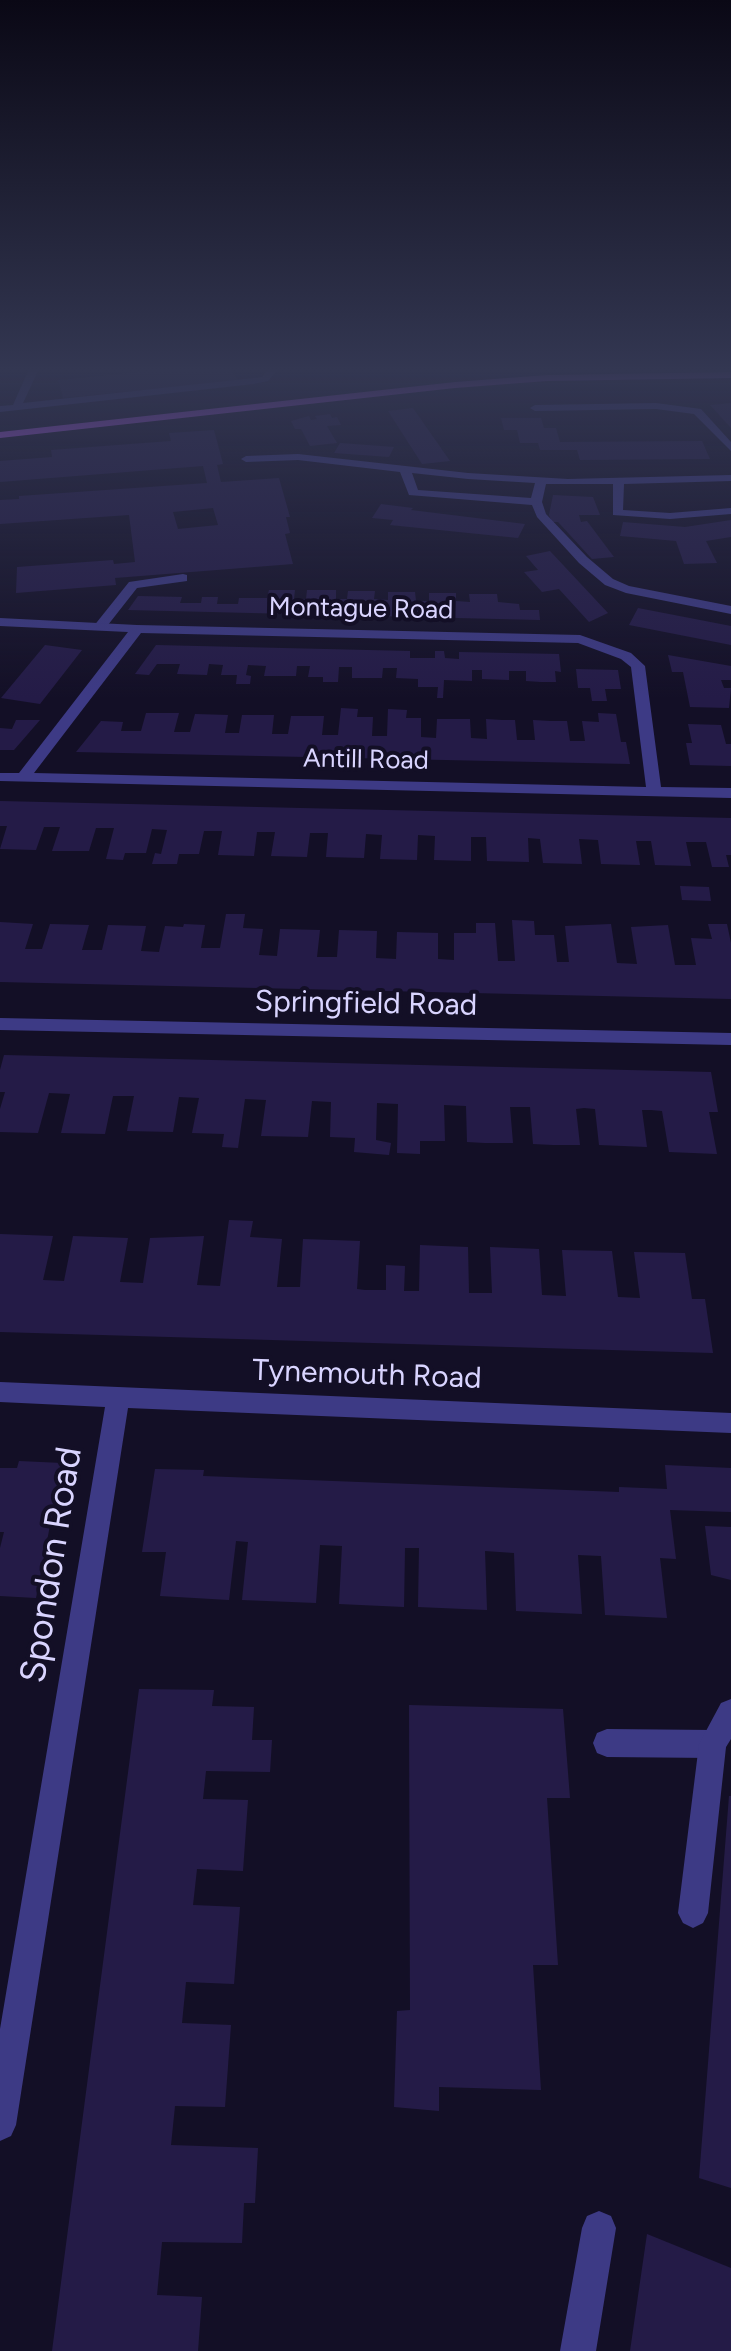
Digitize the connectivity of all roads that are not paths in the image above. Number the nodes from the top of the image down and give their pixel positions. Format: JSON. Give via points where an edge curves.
{"nodes":[{"id":1,"x":408,"y":479,"type":"edge"},
{"id":2,"x":515,"y":479,"type":"edge"},
{"id":3,"x":704,"y":479,"type":"edge"},
{"id":4,"x":541,"y":481,"type":"junction"},
{"id":5,"x":619,"y":481,"type":"junction"},
{"id":6,"x":536,"y":502,"type":"junction"},
{"id":7,"x":731,"y":511,"type":"edge"},
{"id":8,"x":183,"y":578,"type":"dead end"},
{"id":9,"x":731,"y":610,"type":"edge"},
{"id":10,"x":0,"y":622,"type":"edge"},
{"id":11,"x":99,"y":627,"type":"junction"},
{"id":12,"x":137,"y":629,"type":"junction"},
{"id":13,"x":0,"y":777,"type":"edge"},
{"id":14,"x":24,"y":777,"type":"junction"},
{"id":15,"x":654,"y":790,"type":"junction"},
{"id":16,"x":731,"y":793,"type":"edge"},
{"id":17,"x":0,"y":1024,"type":"edge"},
{"id":18,"x":731,"y":1039,"type":"edge"},
{"id":19,"x":0,"y":1392,"type":"edge"},
{"id":20,"x":118,"y":1396,"type":"junction"},
{"id":21,"x":731,"y":1423,"type":"edge"},
{"id":22,"x":731,"y":1713,"type":"edge"},
{"id":23,"x":607,"y":1743,"type":"dead end"},
{"id":24,"x":713,"y":1744,"type":"junction"},
{"id":25,"x":693,"y":1913,"type":"dead end"},
{"id":26,"x":0,"y":2125,"type":"edge"},
{"id":27,"x":599,"y":2228,"type":"dead end"},
{"id":28,"x":578,"y":2351,"type":"edge"}],
"edges":[{"from":1,"to":6,"type":"street","via":[[413,493]]},
{"from":2,"to":4,"type":"street"},
{"from":3,"to":5,"type":"street"},
{"from":4,"to":5,"type":"street"},
{"from":4,"to":6,"type":"street"},
{"from":5,"to":7,"type":"street","via":[[617,513]]},
{"from":6,"to":9,"type":"street","via":[[554,530],[609,582]]},
{"from":8,"to":11,"type":"street","via":[[133,585]]},
{"from":10,"to":11,"type":"street"},
{"from":11,"to":12,"type":"street"},
{"from":12,"to":14,"type":"street"},
{"from":12,"to":15,"type":"street","name":"Montague Road","via":[[580,639],[626,656],[638,666]]},
{"from":13,"to":14,"type":"street","name":"Antill Road"},
{"from":14,"to":15,"type":"street","name":"Antill Road"},
{"from":15,"to":16,"type":"street","name":"Antill Road"},
{"from":17,"to":18,"type":"street","name":"Springfield Road"},
{"from":19,"to":20,"type":"street","name":"Tynemouth Road"},
{"from":20,"to":21,"type":"street","name":"Tynemouth Road"},
{"from":20,"to":26,"type":"street","name":"Spondon Road"},
{"from":22,"to":24,"type":"street"},
{"from":23,"to":24,"type":"street"},
{"from":24,"to":25,"type":"street"},
{"from":27,"to":28,"type":"street"}]}
